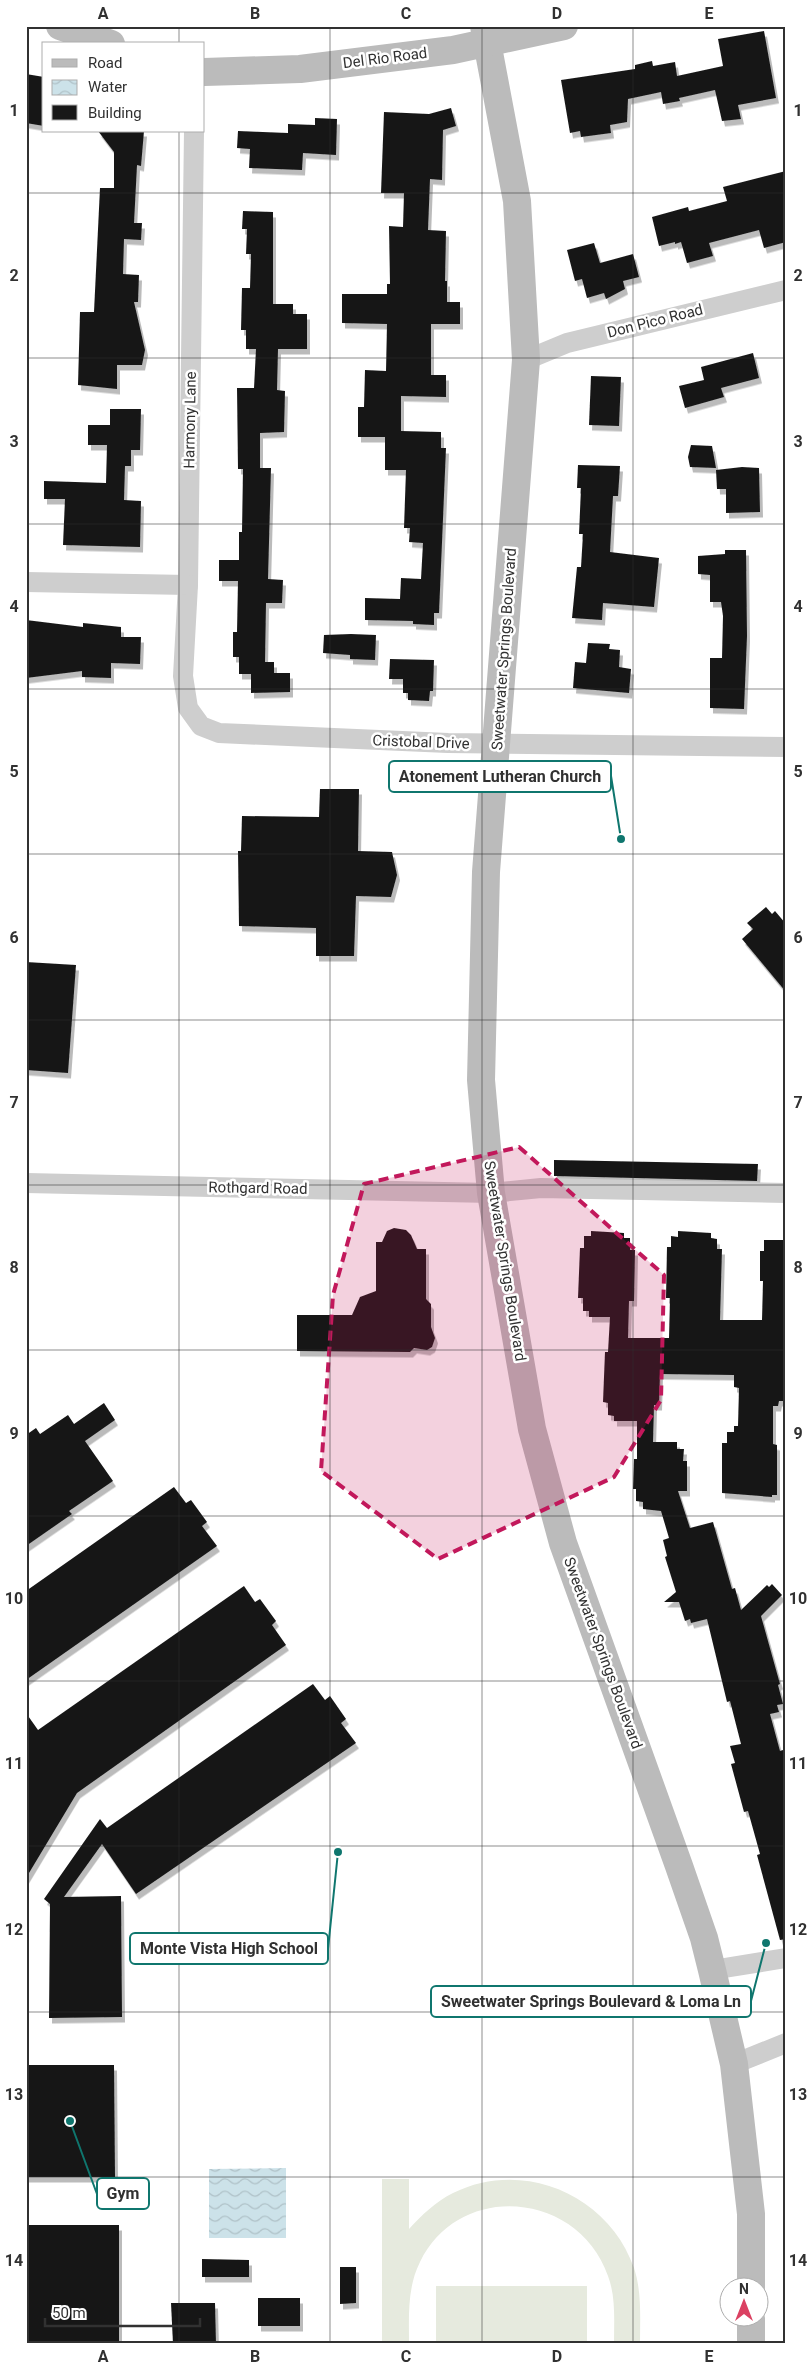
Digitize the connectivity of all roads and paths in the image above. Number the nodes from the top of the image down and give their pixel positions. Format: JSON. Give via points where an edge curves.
{"nodes":[{"id":1,"x":60,"y":26,"type":"edge"},
{"id":2,"x":564,"y":26,"type":"edge"},
{"id":3,"x":486,"y":34,"type":"edge"},
{"id":4,"x":105,"y":42,"type":"edge"},
{"id":5,"x":205,"y":72,"type":"edge"},
{"id":6,"x":194,"y":132,"type":"edge"},
{"id":7,"x":786,"y":290,"type":"edge"},
{"id":8,"x":526,"y":360,"type":"junction"},
{"id":9,"x":26,"y":582,"type":"edge"},
{"id":10,"x":188,"y":585,"type":"junction"},
{"id":11,"x":188,"y":708,"type":"joint"},
{"id":12,"x":497,"y":744,"type":"junction"},
{"id":13,"x":786,"y":747,"type":"edge"},
{"id":14,"x":26,"y":1183,"type":"edge"},
{"id":15,"x":491,"y":1193,"type":"junction"},
{"id":16,"x":786,"y":1193,"type":"edge"},
{"id":17,"x":786,"y":1958,"type":"edge"},
{"id":18,"x":712,"y":1970,"type":"junction"},
{"id":19,"x":786,"y":2043,"type":"edge"},
{"id":20,"x":734,"y":2064,"type":"junction"},
{"id":21,"x":751,"y":2278,"type":"edge"},
{"id":22,"x":751,"y":2328,"type":"edge"},
{"id":23,"x":751,"y":2344,"type":"edge"}],
"edges":[{"from":1,"to":4,"type":"main road"},
{"from":2,"to":3,"type":"main road","name":"Del Rio Road"},
{"from":3,"to":5,"type":"main road","name":"Del Rio Road","via":[[453,50],[300,69]]},
{"from":3,"to":8,"type":"main road","name":"Sweetwater Springs Boulevard","via":[[517,200]]},
{"from":6,"to":10,"type":"street","name":"Harmony Lane"},
{"from":7,"to":8,"type":"street","name":"Don Pico Road","via":[[567,343]]},
{"from":8,"to":12,"type":"main road","name":"Sweetwater Springs Boulevard"},
{"from":9,"to":10,"type":"street"},
{"from":10,"to":11,"type":"street","name":"Harmony Lane","via":[[183,676]]},
{"from":11,"to":12,"type":"street","name":"Cristobal Drive","via":[[201,726],[219,733]]},
{"from":12,"to":13,"type":"street","name":"Cristobal Drive"},
{"from":12,"to":15,"type":"main road","name":"Sweetwater Springs Boulevard","via":[[486,872],[481,1080]]},
{"from":14,"to":15,"type":"street","name":"Rothgard Road"},
{"from":15,"to":16,"type":"street","name":"Rothgard Road","via":[[541,1188]]},
{"from":15,"to":18,"type":"main road","name":"Sweetwater Springs Boulevard","via":[[532,1429],[564,1544],[704,1938]]},
{"from":17,"to":18,"type":"street"},
{"from":18,"to":20,"type":"main road","name":"Sweetwater Springs Boulevard"},
{"from":19,"to":20,"type":"street"},
{"from":20,"to":21,"type":"main road","name":"Sweetwater Springs Boulevard","via":[[751,2214]]},
{"from":22,"to":23,"type":"main road"}]}
